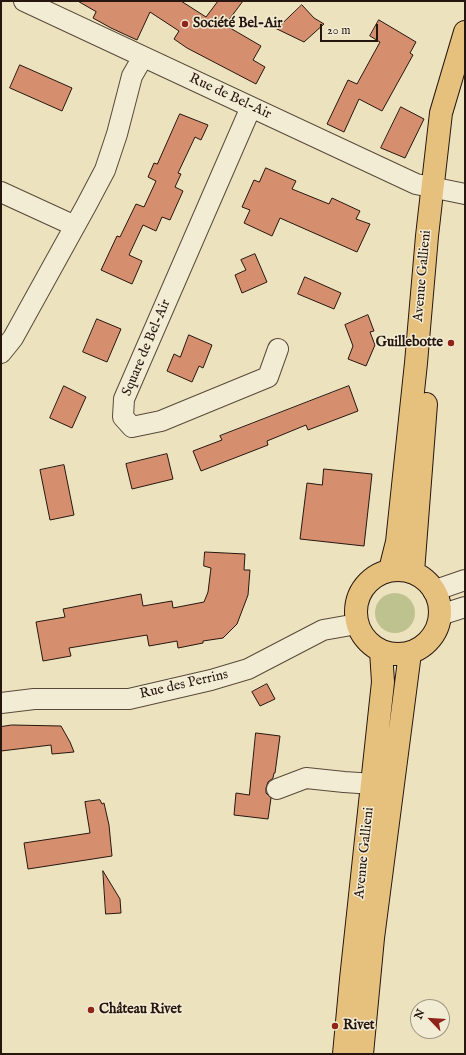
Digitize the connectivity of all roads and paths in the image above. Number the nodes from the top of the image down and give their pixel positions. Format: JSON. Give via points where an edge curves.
{"nodes":[{"id":1,"x":24,"y":1,"type":"edge"},
{"id":2,"x":465,"y":32,"type":"edge"},
{"id":3,"x":143,"y":57,"type":"junction"},
{"id":4,"x":465,"y":76,"type":"edge"},
{"id":5,"x":251,"y":107,"type":"junction"},
{"id":6,"x":438,"y":188,"type":"junction"},
{"id":7,"x":1,"y":192,"type":"edge"},
{"id":8,"x":465,"y":194,"type":"edge"},
{"id":9,"x":76,"y":226,"type":"junction"},
{"id":10,"x":278,"y":349,"type":"dead end"},
{"id":11,"x":1,"y":352,"type":"edge"},
{"id":12,"x":390,"y":570,"type":"junction"},
{"id":13,"x":413,"y":572,"type":"junction"},
{"id":14,"x":465,"y":580,"type":"edge"},
{"id":15,"x":434,"y":591,"type":"junction"},
{"id":16,"x":465,"y":607,"type":"edge"},
{"id":17,"x":440,"y":615,"type":"junction"},
{"id":18,"x":357,"y":624,"type":"junction"},
{"id":19,"x":381,"y":651,"type":"junction"},
{"id":20,"x":410,"y":653,"type":"junction"},
{"id":21,"x":1,"y":703,"type":"edge"},
{"id":22,"x":383,"y":784,"type":"junction"},
{"id":23,"x":277,"y":789,"type":"dead end"},
{"id":24,"x":344,"y":1054,"type":"edge"},
{"id":25,"x":362,"y":1054,"type":"edge"}],
"edges":[{"from":1,"to":3,"type":"street","name":"Rue de Bel-Air"},
{"from":2,"to":6,"type":"main road","name":"Avenue Gallieni","via":[[441,113]]},
{"from":3,"to":5,"type":"street","name":"Rue de Bel-Air"},
{"from":3,"to":9,"type":"street","via":[[132,76],[105,170]]},
{"from":4,"to":6,"type":"main road","name":"Avenue Gallieni"},
{"from":5,"to":6,"type":"street","name":"Rue de Bel-Air","via":[[416,184]]},
{"from":5,"to":10,"type":"street","name":"Square de Bel-Air","via":[[124,399],[123,418],[132,427],[161,421],[268,377]]},
{"from":6,"to":8,"type":"street","name":"Rue de Bel-Air"},
{"from":6,"to":12,"type":"main road","name":"Avenue Gallieni","via":[[427,236],[397,542]]},
{"from":6,"to":13,"type":"main road","name":"Avenue Gallieni"},
{"from":7,"to":9,"type":"street"},
{"from":9,"to":11,"type":"street","via":[[13,338]]},
{"from":12,"to":13,"type":"main road"},
{"from":12,"to":18,"type":"main road","via":[[376,575],[358,596],[355,610]]},
{"from":13,"to":15,"type":"main road","via":[[431,584]]},
{"from":14,"to":15,"type":"street"},
{"from":15,"to":17,"type":"main road","via":[[439,602]]},
{"from":16,"to":17,"type":"street"},
{"from":17,"to":20,"type":"main road","via":[[437,628],[430,640]]},
{"from":18,"to":19,"type":"main road","via":[[370,645]]},
{"from":18,"to":21,"type":"street","name":"Rue des Perrins","via":[[323,630],[248,669],[211,680],[128,698],[34,699]]},
{"from":19,"to":20,"type":"main road"},
{"from":19,"to":22,"type":"main road","name":"Avenue Gallieni"},
{"from":20,"to":22,"type":"main road","name":"Avenue Gallieni"},
{"from":22,"to":23,"type":"street","via":[[306,778]]},
{"from":22,"to":24,"type":"main road","name":"Avenue Gallieni","via":[[351,979]]},
{"from":22,"to":25,"type":"main road","name":"Avenue Gallieni","via":[[370,982]]}]}
